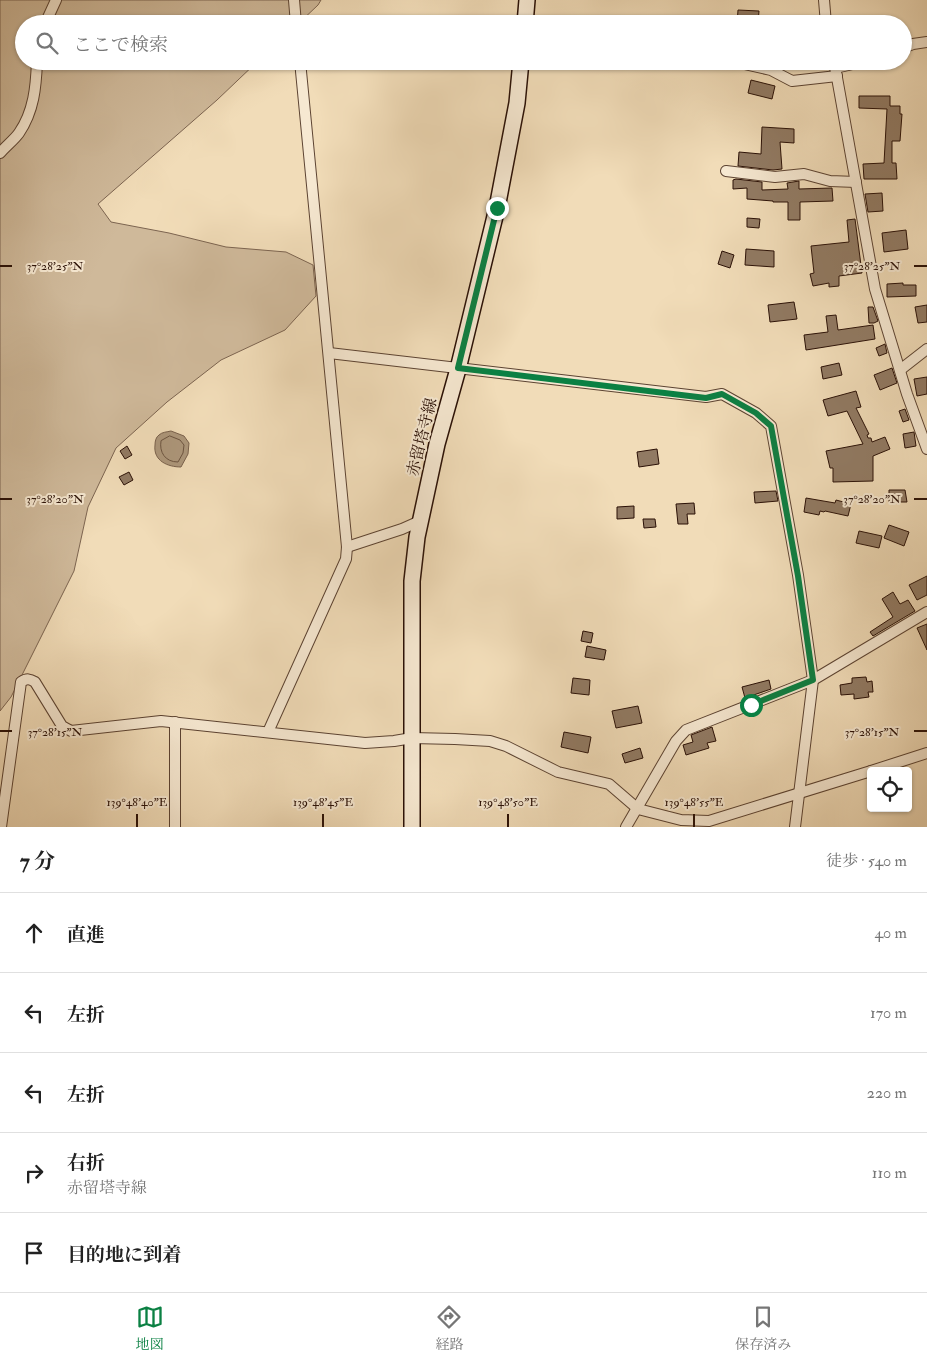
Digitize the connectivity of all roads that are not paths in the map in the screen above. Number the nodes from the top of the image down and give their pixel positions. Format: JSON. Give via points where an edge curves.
{"nodes":[{"id":1,"x":56,"y":0,"type":"edge"},
{"id":2,"x":294,"y":0,"type":"edge"},
{"id":3,"x":527,"y":0,"type":"edge"},
{"id":4,"x":824,"y":0,"type":"edge"},
{"id":5,"x":49,"y":15,"type":"edge"},
{"id":6,"x":295,"y":15,"type":"edge"},
{"id":7,"x":526,"y":15,"type":"edge"},
{"id":8,"x":825,"y":15,"type":"edge"},
{"id":9,"x":927,"y":42,"type":"edge"},
{"id":10,"x":912,"y":44,"type":"edge"},
{"id":11,"x":36,"y":70,"type":"edge"},
{"id":12,"x":301,"y":70,"type":"edge"},
{"id":13,"x":520,"y":70,"type":"edge"},
{"id":14,"x":771,"y":70,"type":"edge"},
{"id":15,"x":828,"y":70,"type":"edge"},
{"id":16,"x":835,"y":70,"type":"edge"},
{"id":17,"x":0,"y":153,"type":"edge"},
{"id":18,"x":726,"y":171,"type":"dead end"},
{"id":19,"x":856,"y":182,"type":"junction"},
{"id":20,"x":927,"y":349,"type":"edge"},
{"id":21,"x":329,"y":353,"type":"junction"},
{"id":22,"x":458,"y":368,"type":"junction"},
{"id":23,"x":900,"y":370,"type":"junction"},
{"id":24,"x":927,"y":449,"type":"edge"},
{"id":25,"x":420,"y":521,"type":"junction"},
{"id":26,"x":347,"y":546,"type":"junction"},
{"id":27,"x":927,"y":612,"type":"edge"},
{"id":28,"x":813,"y":680,"type":"junction"},
{"id":29,"x":175,"y":722,"type":"junction"},
{"id":30,"x":268,"y":732,"type":"junction"},
{"id":31,"x":412,"y":738,"type":"junction"},
{"id":32,"x":927,"y":753,"type":"edge"},
{"id":33,"x":883,"y":767,"type":"edge"},
{"id":34,"x":867,"y":772,"type":"edge"},
{"id":35,"x":800,"y":793,"type":"junction"},
{"id":36,"x":638,"y":809,"type":"junction"},
{"id":37,"x":1,"y":827,"type":"edge"},
{"id":38,"x":175,"y":827,"type":"edge"},
{"id":39,"x":412,"y":827,"type":"edge"},
{"id":40,"x":626,"y":827,"type":"edge"},
{"id":41,"x":795,"y":827,"type":"edge"}],
"edges":[{"from":1,"to":5,"type":"street"},
{"from":2,"to":6,"type":"street"},
{"from":3,"to":7,"type":"main road"},
{"from":4,"to":8,"type":"street"},
{"from":9,"to":10,"type":"street"},
{"from":11,"to":17,"type":"street","via":[[34,101],[28,116],[19,133]]},
{"from":12,"to":21,"type":"street"},
{"from":13,"to":22,"type":"main road","name":"赤留塔寺線","via":[[497,208]]},
{"from":14,"to":15,"type":"street","via":[[792,81]]},
{"from":16,"to":19,"type":"street"},
{"from":18,"to":19,"type":"street","via":[[775,177],[804,174],[830,181]]},
{"from":19,"to":23,"type":"street","via":[[875,289]]},
{"from":20,"to":23,"type":"street"},
{"from":21,"to":22,"type":"street"},
{"from":21,"to":26,"type":"street"},
{"from":22,"to":25,"type":"main road","name":"赤留塔寺線"},
{"from":22,"to":28,"type":"street","via":[[706,398],[722,394],[766,420],[771,426],[779,468]]},
{"from":23,"to":24,"type":"street"},
{"from":25,"to":26,"type":"street","via":[[402,530]]},
{"from":25,"to":31,"type":"main road","name":"赤留塔寺線","via":[[412,581]]},
{"from":26,"to":30,"type":"street","via":[[346,559]]},
{"from":27,"to":28,"type":"street"},
{"from":28,"to":35,"type":"street"},
{"from":28,"to":36,"type":"street","via":[[686,730],[676,741]]},
{"from":29,"to":30,"type":"street"},
{"from":29,"to":37,"type":"street","via":[[71,731],[62,726],[35,682],[25,679],[21,682]]},
{"from":29,"to":38,"type":"street"},
{"from":30,"to":31,"type":"street","via":[[365,743]]},
{"from":31,"to":36,"type":"street","via":[[490,741],[506,746],[558,772],[609,784]]},
{"from":31,"to":39,"type":"main road","name":"赤留塔寺線"},
{"from":32,"to":33,"type":"street"},
{"from":34,"to":35,"type":"street"},
{"from":35,"to":36,"type":"street","via":[[699,822]]},
{"from":35,"to":41,"type":"street"},
{"from":36,"to":40,"type":"street"}]}
